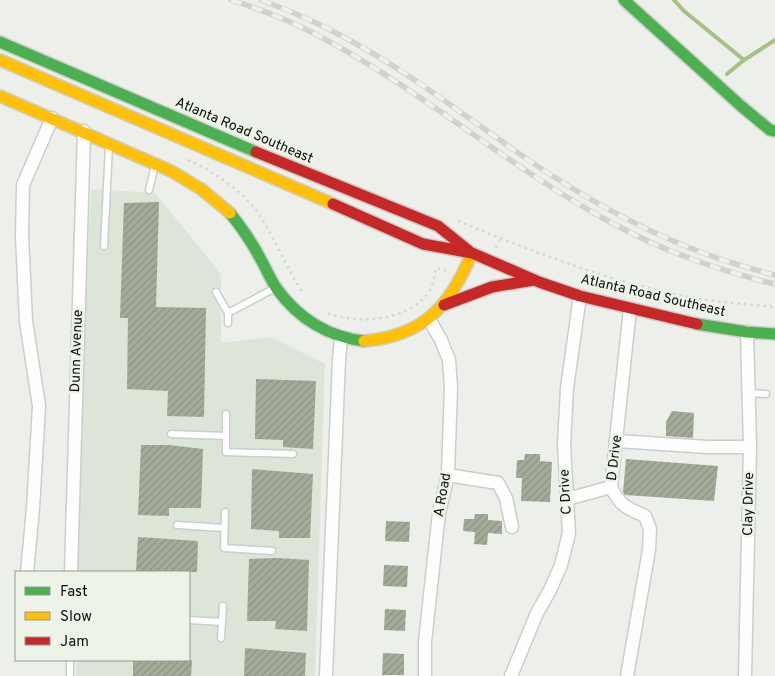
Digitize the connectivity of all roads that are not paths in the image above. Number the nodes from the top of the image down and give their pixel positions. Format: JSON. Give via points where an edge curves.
{"nodes":[{"id":1,"x":624,"y":0,"type":"edge"},
{"id":2,"x":0,"y":42,"type":"edge"},
{"id":3,"x":0,"y":60,"type":"edge"},
{"id":4,"x":0,"y":96,"type":"edge"},
{"id":5,"x":52,"y":118,"type":"junction"},
{"id":6,"x":84,"y":131,"type":"junction"},
{"id":7,"x":775,"y":131,"type":"edge"},
{"id":8,"x":109,"y":142,"type":"junction"},
{"id":9,"x":156,"y":163,"type":"junction"},
{"id":10,"x":149,"y":190,"type":"dead end"},
{"id":11,"x":104,"y":246,"type":"dead end"},
{"id":12,"x":472,"y":253,"type":"junction"},
{"id":13,"x":534,"y":280,"type":"junction"},
{"id":14,"x":276,"y":288,"type":"junction"},
{"id":15,"x":216,"y":292,"type":"dead end"},
{"id":16,"x":580,"y":296,"type":"junction"},
{"id":17,"x":444,"y":305,"type":"junction"},
{"id":18,"x":630,"y":309,"type":"junction"},
{"id":19,"x":228,"y":313,"type":"junction"},
{"id":20,"x":429,"y":318,"type":"junction"},
{"id":21,"x":228,"y":324,"type":"dead end"},
{"id":22,"x":747,"y":332,"type":"junction"},
{"id":23,"x":775,"y":334,"type":"edge"},
{"id":24,"x":341,"y":338,"type":"junction"},
{"id":25,"x":749,"y":393,"type":"junction"},
{"id":26,"x":766,"y":394,"type":"dead end"},
{"id":27,"x":226,"y":414,"type":"dead end"},
{"id":28,"x":170,"y":434,"type":"dead end"},
{"id":29,"x":226,"y":436,"type":"junction"},
{"id":30,"x":617,"y":441,"type":"junction"},
{"id":31,"x":750,"y":447,"type":"junction"},
{"id":32,"x":293,"y":454,"type":"dead end"},
{"id":33,"x":448,"y":476,"type":"junction"},
{"id":34,"x":611,"y":487,"type":"junction"},
{"id":35,"x":567,"y":499,"type":"junction"},
{"id":36,"x":225,"y":512,"type":"dead end"},
{"id":37,"x":177,"y":525,"type":"dead end"},
{"id":38,"x":512,"y":526,"type":"dead end"},
{"id":39,"x":224,"y":528,"type":"junction"},
{"id":40,"x":272,"y":551,"type":"dead end"},
{"id":41,"x":27,"y":571,"type":"edge"},
{"id":42,"x":71,"y":571,"type":"edge"},
{"id":43,"x":223,"y":606,"type":"dead end"},
{"id":44,"x":190,"y":620,"type":"edge"},
{"id":45,"x":222,"y":622,"type":"junction"},
{"id":46,"x":222,"y":638,"type":"dead end"},
{"id":47,"x":70,"y":661,"type":"edge"},
{"id":48,"x":70,"y":676,"type":"edge"},
{"id":49,"x":326,"y":676,"type":"edge"},
{"id":50,"x":425,"y":676,"type":"edge"},
{"id":51,"x":511,"y":676,"type":"edge"},
{"id":52,"x":627,"y":676,"type":"edge"},
{"id":53,"x":745,"y":676,"type":"edge"}],
"edges":[{"from":1,"to":7,"type":"main road","via":[[741,106]]},
{"from":2,"to":12,"type":"main road","name":"Atlanta Road Southeast","via":[[307,174],[438,226]]},
{"from":3,"to":12,"type":"main road","name":"Atlanta Road Southeast","via":[[422,244]]},
{"from":4,"to":5,"type":"main road"},
{"from":5,"to":6,"type":"main road"},
{"from":5,"to":41,"type":"street","via":[[23,185],[26,321],[39,406]]},
{"from":6,"to":8,"type":"main road"},
{"from":6,"to":42,"type":"street","name":"Dunn Avenue"},
{"from":8,"to":9,"type":"main road"},
{"from":8,"to":11,"type":"lane"},
{"from":9,"to":10,"type":"lane"},
{"from":9,"to":14,"type":"main road","via":[[197,186],[228,211],[252,244]]},
{"from":12,"to":13,"type":"main road","name":"Atlanta Road Southeast"},
{"from":12,"to":17,"type":"main road","via":[[460,283]]},
{"from":13,"to":16,"type":"main road","name":"Atlanta Road Southeast"},
{"from":13,"to":17,"type":"main road","via":[[492,287]]},
{"from":14,"to":19,"type":"lane"},
{"from":14,"to":24,"type":"main road","via":[[323,332]]},
{"from":15,"to":19,"type":"lane"},
{"from":16,"to":18,"type":"main road","name":"Atlanta Road Southeast"},
{"from":16,"to":35,"type":"street","name":"C Drive","via":[[567,388],[564,445]]},
{"from":17,"to":20,"type":"main road"},
{"from":18,"to":22,"type":"main road","name":"Atlanta Road Southeast"},
{"from":18,"to":30,"type":"street","name":"D Drive"},
{"from":19,"to":21,"type":"lane"},
{"from":20,"to":24,"type":"main road","via":[[412,329],[387,338],[366,341]]},
{"from":20,"to":33,"type":"street","name":"A Road","via":[[448,360],[451,387]]},
{"from":22,"to":23,"type":"main road","name":"Atlanta Road Southeast"},
{"from":22,"to":25,"type":"street","name":"Clay Drive"},
{"from":24,"to":49,"type":"street"},
{"from":25,"to":26,"type":"lane"},
{"from":25,"to":31,"type":"street","name":"Clay Drive"},
{"from":27,"to":29,"type":"lane"},
{"from":28,"to":29,"type":"lane"},
{"from":29,"to":32,"type":"lane","via":[[226,452]]},
{"from":30,"to":31,"type":"street"},
{"from":30,"to":34,"type":"street","name":"D Drive"},
{"from":31,"to":53,"type":"street","name":"Clay Drive"},
{"from":33,"to":38,"type":"street","via":[[498,483],[506,498]]},
{"from":33,"to":50,"type":"street","name":"A Road","via":[[439,513],[425,642]]},
{"from":34,"to":35,"type":"street"},
{"from":34,"to":52,"type":"street","name":"D Drive","via":[[617,500],[626,508],[645,516],[650,529]]},
{"from":35,"to":51,"type":"street","name":"C Drive","via":[[569,534],[561,564]]},
{"from":36,"to":39,"type":"lane"},
{"from":37,"to":39,"type":"lane"},
{"from":39,"to":40,"type":"lane","via":[[224,548]]},
{"from":43,"to":45,"type":"lane"},
{"from":44,"to":45,"type":"lane"},
{"from":45,"to":46,"type":"lane"},
{"from":47,"to":48,"type":"lane"}]}
